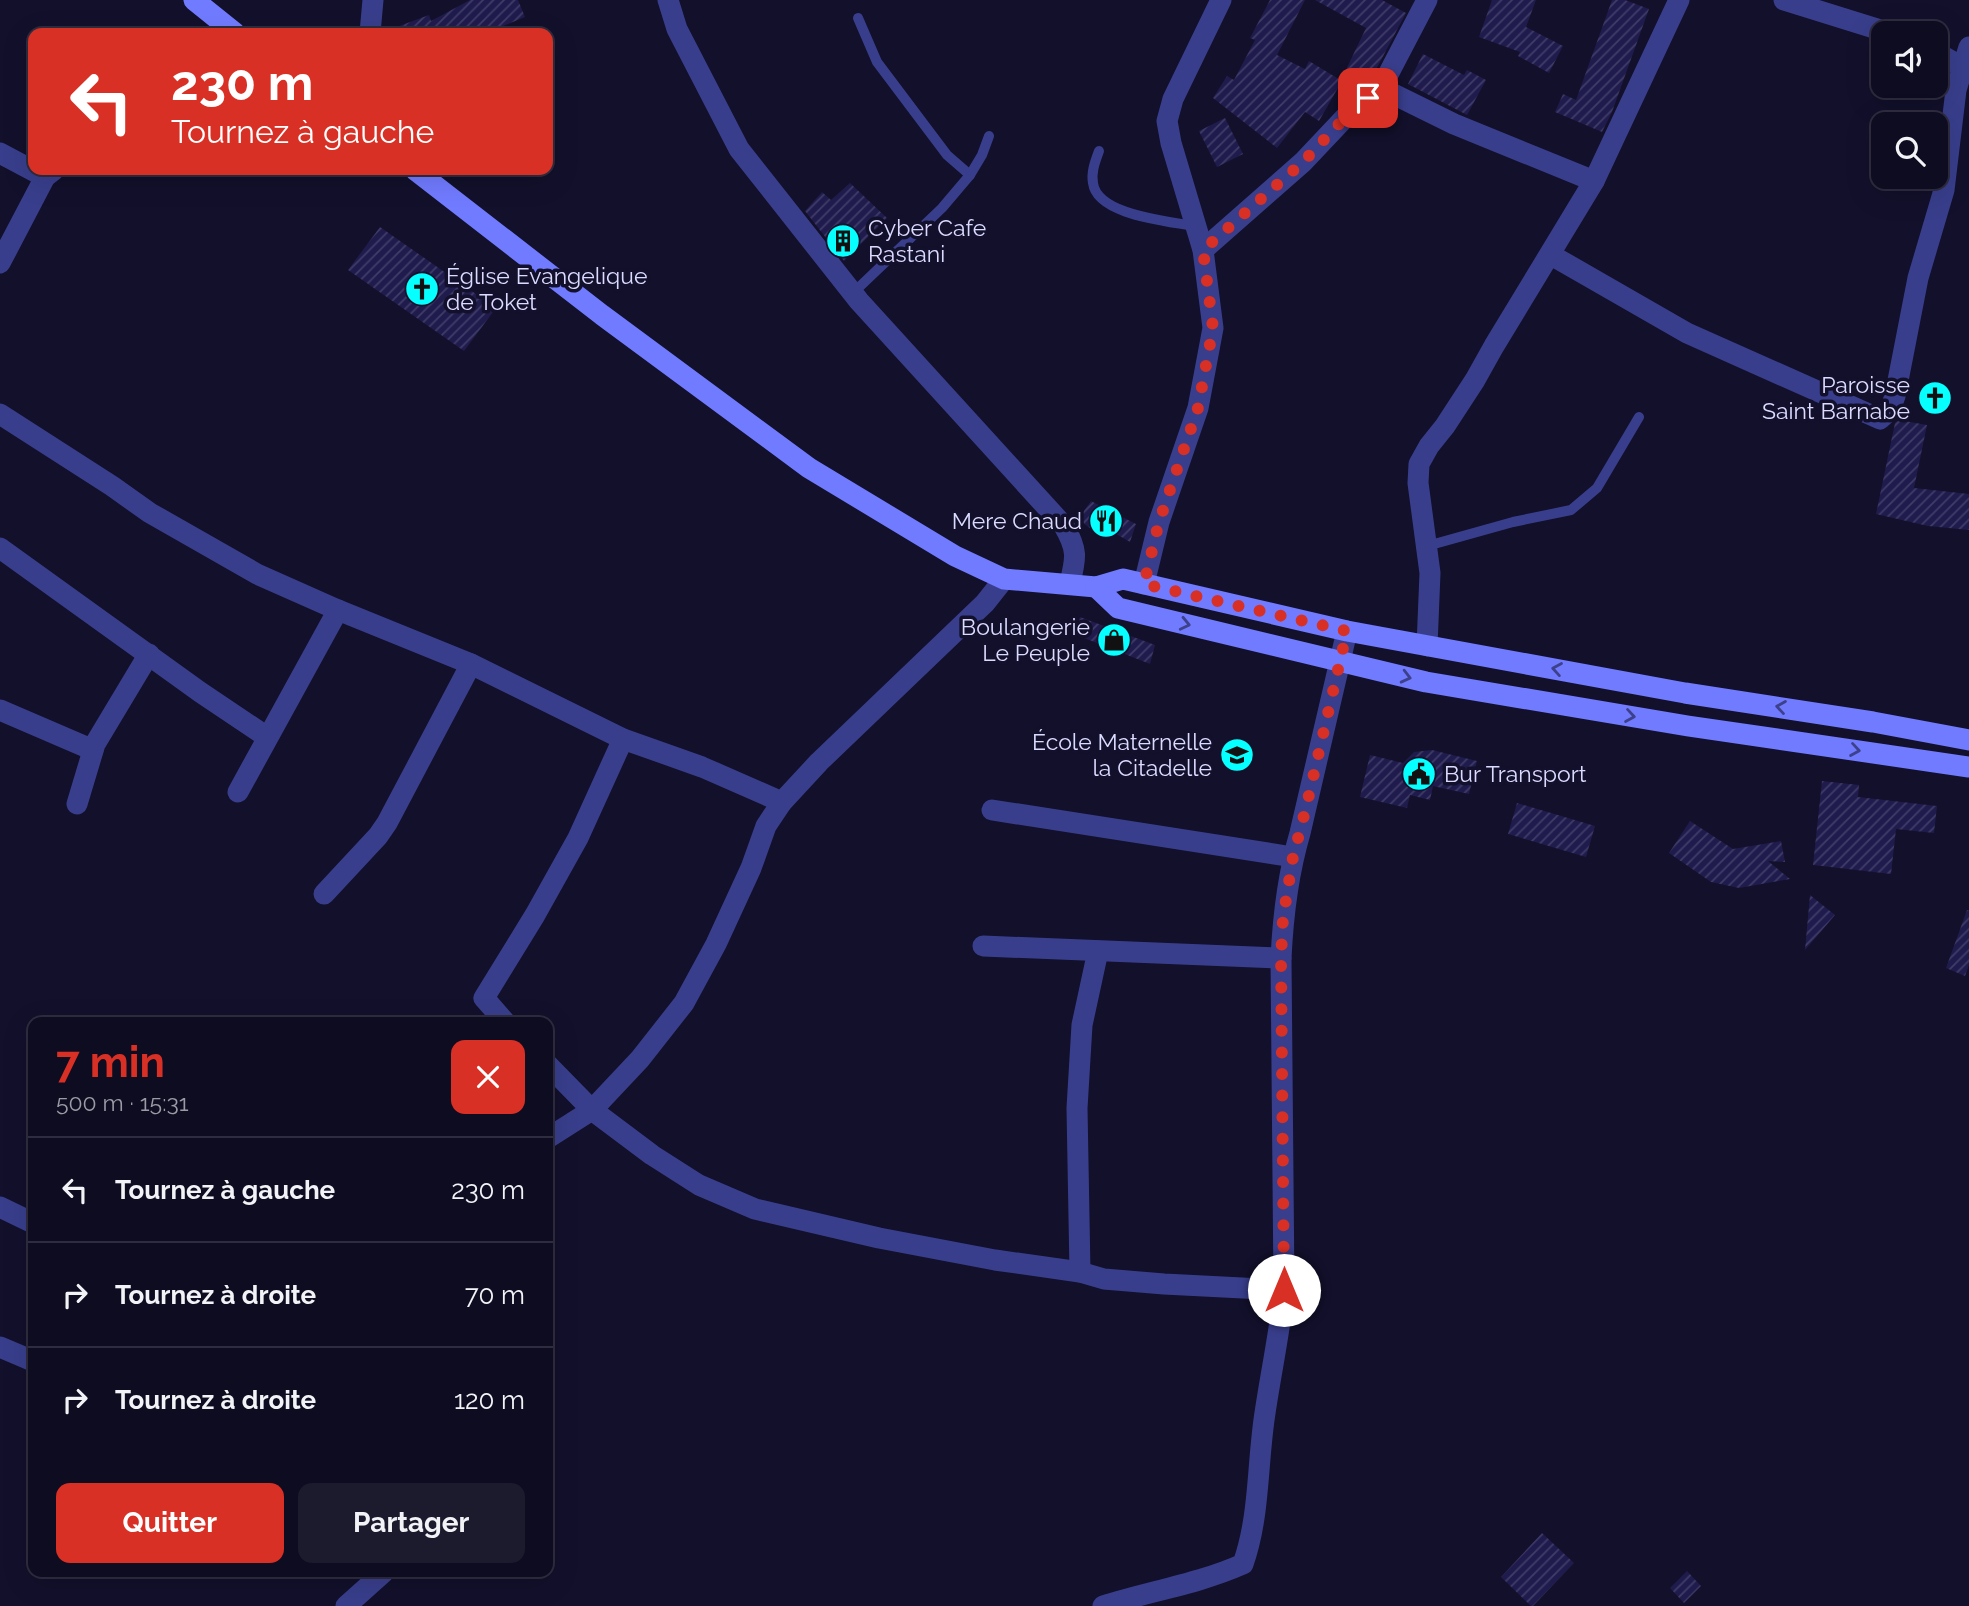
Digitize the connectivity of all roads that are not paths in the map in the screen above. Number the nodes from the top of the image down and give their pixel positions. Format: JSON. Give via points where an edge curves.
{"nodes":[{"id":1,"x":194,"y":0,"type":"edge"},
{"id":2,"x":373,"y":0,"type":"edge"},
{"id":3,"x":668,"y":0,"type":"edge"},
{"id":4,"x":1221,"y":0,"type":"edge"},
{"id":5,"x":1426,"y":0,"type":"edge"},
{"id":6,"x":1679,"y":0,"type":"edge"},
{"id":7,"x":1784,"y":0,"type":"edge"},
{"id":8,"x":858,"y":18,"type":"dead end"},
{"id":9,"x":1871,"y":27,"type":"edge"},
{"id":10,"x":226,"y":28,"type":"edge"},
{"id":11,"x":370,"y":28,"type":"edge"},
{"id":12,"x":1965,"y":57,"type":"edge"},
{"id":13,"x":1381,"y":88,"type":"junction"},
{"id":14,"x":989,"y":136,"type":"dead end"},
{"id":15,"x":1099,"y":151,"type":"dead end"},
{"id":16,"x":0,"y":153,"type":"edge"},
{"id":17,"x":28,"y":164,"type":"edge"},
{"id":18,"x":49,"y":175,"type":"edge"},
{"id":19,"x":421,"y":175,"type":"edge"},
{"id":20,"x":970,"y":175,"type":"junction"},
{"id":21,"x":1594,"y":181,"type":"junction"},
{"id":22,"x":1198,"y":227,"type":"junction"},
{"id":23,"x":1203,"y":250,"type":"junction"},
{"id":24,"x":1550,"y":254,"type":"junction"},
{"id":25,"x":0,"y":263,"type":"edge"},
{"id":26,"x":853,"y":293,"type":"junction"},
{"id":27,"x":0,"y":414,"type":"edge"},
{"id":28,"x":1639,"y":417,"type":"dead end"},
{"id":29,"x":1427,"y":546,"type":"junction"},
{"id":30,"x":0,"y":548,"type":"edge"},
{"id":31,"x":1004,"y":579,"type":"junction"},
{"id":32,"x":1070,"y":583,"type":"junction"},
{"id":33,"x":1144,"y":584,"type":"junction"},
{"id":34,"x":1096,"y":587,"type":"junction"},
{"id":35,"x":338,"y":610,"type":"junction"},
{"id":36,"x":1347,"y":631,"type":"junction"},
{"id":37,"x":1427,"y":646,"type":"junction"},
{"id":38,"x":149,"y":654,"type":"junction"},
{"id":39,"x":1341,"y":661,"type":"junction"},
{"id":40,"x":471,"y":664,"type":"junction"},
{"id":41,"x":0,"y":710,"type":"edge"},
{"id":42,"x":267,"y":737,"type":"junction"},
{"id":43,"x":623,"y":739,"type":"junction"},
{"id":44,"x":1969,"y":740,"type":"edge"},
{"id":45,"x":93,"y":750,"type":"junction"},
{"id":46,"x":1969,"y":767,"type":"edge"},
{"id":47,"x":238,"y":792,"type":"dead end"},
{"id":48,"x":782,"y":802,"type":"junction"},
{"id":49,"x":78,"y":804,"type":"dead end"},
{"id":50,"x":992,"y":810,"type":"dead end"},
{"id":51,"x":1293,"y":857,"type":"junction"},
{"id":52,"x":324,"y":894,"type":"dead end"},
{"id":53,"x":983,"y":946,"type":"dead end"},
{"id":54,"x":1098,"y":951,"type":"junction"},
{"id":55,"x":1281,"y":958,"type":"junction"},
{"id":56,"x":501,"y":1017,"type":"edge"},
{"id":57,"x":553,"y":1070,"type":"edge"},
{"id":58,"x":592,"y":1110,"type":"junction"},
{"id":59,"x":553,"y":1135,"type":"edge"},
{"id":60,"x":0,"y":1207,"type":"edge"},
{"id":61,"x":28,"y":1221,"type":"edge"},
{"id":62,"x":1080,"y":1272,"type":"junction"},
{"id":63,"x":1284,"y":1290,"type":"junction"},
{"id":64,"x":0,"y":1347,"type":"edge"},
{"id":65,"x":28,"y":1359,"type":"edge"},
{"id":66,"x":378,"y":1577,"type":"edge"},
{"id":67,"x":346,"y":1606,"type":"edge"},
{"id":68,"x":1103,"y":1606,"type":"edge"}],
"edges":[{"from":1,"to":10,"type":"street"},
{"from":2,"to":11,"type":"street"},
{"from":3,"to":26,"type":"street","via":[[677,29],[739,149]]},
{"from":4,"to":22,"type":"street","via":[[1167,121]]},
{"from":5,"to":13,"type":"street"},
{"from":6,"to":21,"type":"street"},
{"from":7,"to":9,"type":"street"},
{"from":8,"to":20,"type":"lane","via":[[877,62],[947,155]]},
{"from":12,"to":24,"type":"street","via":[[1956,90],[1944,190],[1918,278],[1895,396],[1880,419],[1687,332]]},
{"from":13,"to":21,"type":"street","via":[[1454,124]]},
{"from":13,"to":23,"type":"street"},
{"from":14,"to":20,"type":"lane"},
{"from":15,"to":22,"type":"lane","via":[[1092,170],[1093,185],[1109,205]]},
{"from":16,"to":17,"type":"street"},
{"from":18,"to":25,"type":"street"},
{"from":19,"to":31,"type":"street","via":[[809,468],[955,556]]},
{"from":20,"to":26,"type":"lane"},
{"from":21,"to":24,"type":"street"},
{"from":22,"to":23,"type":"street"},
{"from":23,"to":33,"type":"street","via":[[1213,328],[1198,408],[1159,522]]},
{"from":24,"to":29,"type":"street","via":[[1419,464]]},
{"from":26,"to":32,"type":"street","via":[[1065,526],[1076,561]]},
{"from":27,"to":35,"type":"street","via":[[150,513],[257,574]]},
{"from":28,"to":29,"type":"lane","via":[[1597,488],[1571,510]]},
{"from":29,"to":37,"type":"street"},
{"from":30,"to":38,"type":"street"},
{"from":31,"to":32,"type":"street"},
{"from":31,"to":48,"type":"street"},
{"from":32,"to":34,"type":"street"},
{"from":33,"to":34,"type":"street","via":[[1123,579]]},
{"from":33,"to":36,"type":"street"},
{"from":34,"to":39,"type":"street","one_way":true,"via":[[1118,608]]},
{"from":35,"to":40,"type":"street"},
{"from":35,"to":42,"type":"street"},
{"from":36,"to":37,"type":"street"},
{"from":36,"to":39,"type":"street"},
{"from":44,"to":37,"type":"street","one_way":true},
{"from":38,"to":42,"type":"street"},
{"from":38,"to":45,"type":"street"},
{"from":39,"to":46,"type":"street","one_way":true,"via":[[1527,700]]},
{"from":39,"to":51,"type":"street"},
{"from":40,"to":43,"type":"street"},
{"from":40,"to":52,"type":"street","via":[[387,823]]},
{"from":41,"to":45,"type":"street"},
{"from":42,"to":47,"type":"street"},
{"from":43,"to":48,"type":"street"},
{"from":43,"to":56,"type":"street","via":[[578,838],[484,998]]},
{"from":45,"to":49,"type":"street"},
{"from":48,"to":58,"type":"street","via":[[684,1003]]},
{"from":50,"to":51,"type":"street"},
{"from":51,"to":55,"type":"street"},
{"from":53,"to":54,"type":"street"},
{"from":54,"to":55,"type":"street"},
{"from":54,"to":62,"type":"street","via":[[1082,1025],[1077,1108]]},
{"from":55,"to":63,"type":"street"},
{"from":57,"to":58,"type":"street"},
{"from":58,"to":59,"type":"street"},
{"from":58,"to":62,"type":"street","via":[[699,1185],[755,1209],[879,1238]]},
{"from":60,"to":61,"type":"street"},
{"from":62,"to":63,"type":"street","via":[[1104,1279]]},
{"from":63,"to":68,"type":"street","via":[[1250,1543],[1243,1564],[1200,1581]]},
{"from":64,"to":65,"type":"street"},
{"from":66,"to":67,"type":"street"}]}
